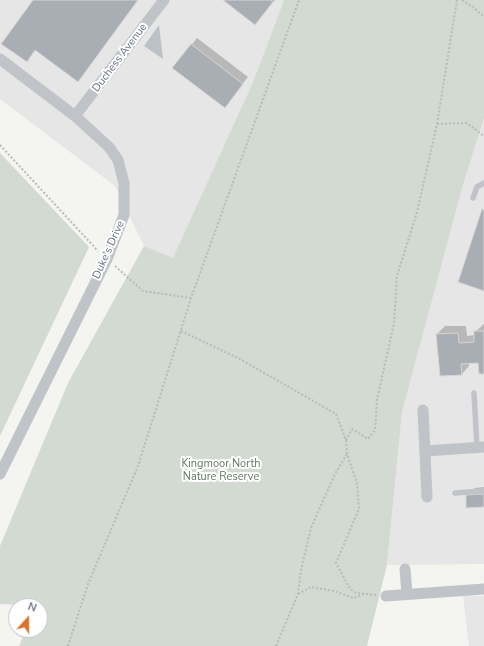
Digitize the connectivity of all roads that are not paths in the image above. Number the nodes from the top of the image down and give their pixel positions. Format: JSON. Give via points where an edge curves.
{"nodes":[{"id":1,"x":164,"y":0,"type":"edge"},
{"id":2,"x":0,"y":59,"type":"edge"},
{"id":3,"x":75,"y":116,"type":"junction"},
{"id":4,"x":484,"y":183,"type":"edge"},
{"id":5,"x":473,"y":198,"type":"dead end"},
{"id":6,"x":474,"y":393,"type":"dead end"},
{"id":7,"x":423,"y":410,"type":"dead end"},
{"id":8,"x":481,"y":447,"type":"edge"},
{"id":9,"x":425,"y":451,"type":"junction"},
{"id":10,"x":0,"y":474,"type":"edge"},
{"id":11,"x":484,"y":491,"type":"edge"},
{"id":12,"x":455,"y":493,"type":"dead end"},
{"id":13,"x":427,"y":497,"type":"dead end"},
{"id":14,"x":405,"y":569,"type":"dead end"},
{"id":15,"x":484,"y":589,"type":"edge"},
{"id":16,"x":407,"y":594,"type":"junction"},
{"id":17,"x":386,"y":596,"type":"dead end"}],
"edges":[{"from":1,"to":3,"type":"street","name":"Duchess Avenue"},
{"from":2,"to":3,"type":"street","name":"Duke's Drive"},
{"from":3,"to":10,"type":"street","name":"Duke's Drive","via":[[109,147],[118,160],[124,183],[124,215],[107,259]]},
{"from":4,"to":5,"type":"lane","via":[[477,187]]},
{"from":6,"to":8,"type":"lane"},
{"from":7,"to":9,"type":"street"},
{"from":8,"to":9,"type":"street"},
{"from":9,"to":13,"type":"street"},
{"from":11,"to":12,"type":"lane"},
{"from":14,"to":16,"type":"street"},
{"from":15,"to":16,"type":"street"},
{"from":16,"to":17,"type":"street"}]}
